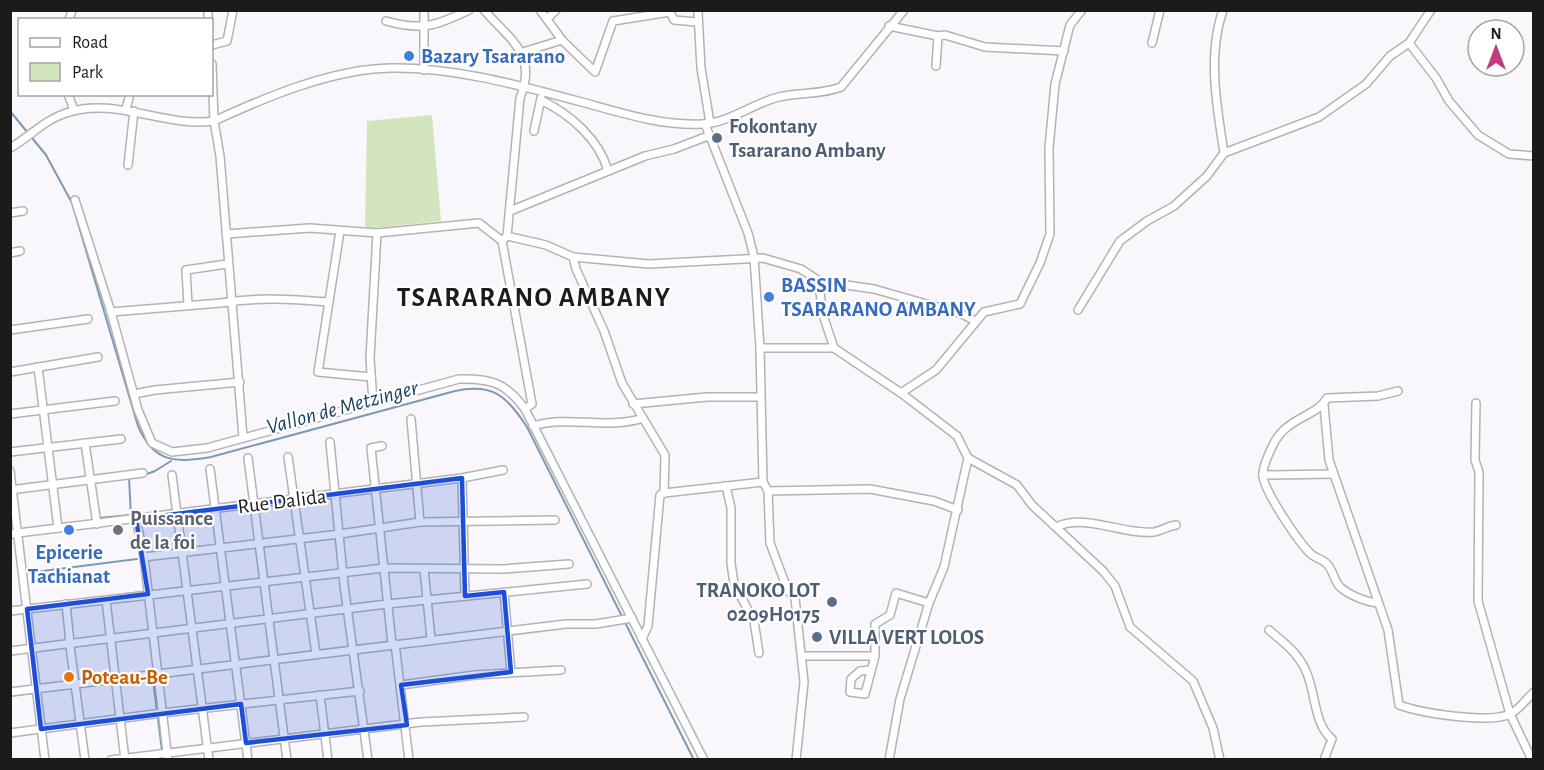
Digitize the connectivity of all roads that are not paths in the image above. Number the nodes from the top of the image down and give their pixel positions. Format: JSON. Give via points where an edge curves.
{"nodes":[{"id":1,"x":233,"y":10,"type":"edge"},
{"id":2,"x":424,"y":10,"type":"edge"},
{"id":3,"x":469,"y":10,"type":"edge"},
{"id":4,"x":484,"y":10,"type":"edge"},
{"id":5,"x":540,"y":10,"type":"edge"},
{"id":6,"x":556,"y":10,"type":"edge"},
{"id":7,"x":904,"y":10,"type":"edge"},
{"id":8,"x":1082,"y":10,"type":"edge"},
{"id":9,"x":1160,"y":10,"type":"edge"},
{"id":10,"x":1223,"y":10,"type":"edge"},
{"id":11,"x":1431,"y":10,"type":"edge"},
{"id":12,"x":669,"y":11,"type":"edge"},
{"id":13,"x":698,"y":13,"type":"dead end"},
{"id":14,"x":547,"y":19,"type":"junction"},
{"id":15,"x":386,"y":21,"type":"dead end"},
{"id":16,"x":697,"y":22,"type":"junction"},
{"id":17,"x":889,"y":26,"type":"junction"},
{"id":18,"x":425,"y":28,"type":"junction"},
{"id":19,"x":938,"y":36,"type":"junction"},
{"id":20,"x":562,"y":40,"type":"junction"},
{"id":21,"x":1152,"y":44,"type":"dead end"},
{"id":22,"x":1409,"y":44,"type":"junction"},
{"id":23,"x":213,"y":45,"type":"edge"},
{"id":24,"x":1064,"y":51,"type":"junction"},
{"id":25,"x":523,"y":52,"type":"junction"},
{"id":26,"x":936,"y":66,"type":"dead end"},
{"id":27,"x":424,"y":70,"type":"junction"},
{"id":28,"x":524,"y":88,"type":"junction"},
{"id":29,"x":213,"y":92,"type":"edge"},
{"id":30,"x":69,"y":96,"type":"edge"},
{"id":31,"x":129,"y":96,"type":"edge"},
{"id":32,"x":542,"y":96,"type":"junction"},
{"id":33,"x":126,"y":109,"type":"junction"},
{"id":34,"x":74,"y":110,"type":"junction"},
{"id":35,"x":134,"y":111,"type":"junction"},
{"id":36,"x":214,"y":121,"type":"junction"},
{"id":37,"x":707,"y":124,"type":"junction"},
{"id":38,"x":534,"y":131,"type":"dead end"},
{"id":39,"x":708,"y":136,"type":"junction"},
{"id":40,"x":14,"y":146,"type":"edge"},
{"id":41,"x":1224,"y":153,"type":"junction"},
{"id":42,"x":1533,"y":156,"type":"edge"},
{"id":43,"x":128,"y":165,"type":"dead end"},
{"id":44,"x":608,"y":171,"type":"junction"},
{"id":45,"x":75,"y":200,"type":"dead end"},
{"id":46,"x":23,"y":211,"type":"dead end"},
{"id":47,"x":510,"y":211,"type":"junction"},
{"id":48,"x":10,"y":213,"type":"edge"},
{"id":49,"x":340,"y":231,"type":"junction"},
{"id":50,"x":377,"y":233,"type":"junction"},
{"id":51,"x":226,"y":234,"type":"junction"},
{"id":52,"x":505,"y":238,"type":"junction"},
{"id":53,"x":20,"y":251,"type":"dead end"},
{"id":54,"x":10,"y":253,"type":"edge"},
{"id":55,"x":573,"y":256,"type":"junction"},
{"id":56,"x":754,"y":257,"type":"junction"},
{"id":57,"x":227,"y":264,"type":"junction"},
{"id":58,"x":819,"y":281,"type":"junction"},
{"id":59,"x":230,"y":301,"type":"junction"},
{"id":60,"x":328,"y":302,"type":"junction"},
{"id":61,"x":188,"y":305,"type":"junction"},
{"id":62,"x":1078,"y":310,"type":"dead end"},
{"id":63,"x":111,"y":312,"type":"junction"},
{"id":64,"x":88,"y":319,"type":"dead end"},
{"id":65,"x":975,"y":321,"type":"junction"},
{"id":66,"x":10,"y":330,"type":"edge"},
{"id":67,"x":760,"y":348,"type":"junction"},
{"id":68,"x":834,"y":348,"type":"junction"},
{"id":69,"x":98,"y":357,"type":"dead end"},
{"id":70,"x":38,"y":367,"type":"junction"},
{"id":71,"x":10,"y":372,"type":"edge"},
{"id":72,"x":371,"y":377,"type":"junction"},
{"id":73,"x":240,"y":382,"type":"junction"},
{"id":74,"x":1398,"y":391,"type":"dead end"},
{"id":75,"x":901,"y":393,"type":"junction"},
{"id":76,"x":134,"y":394,"type":"junction"},
{"id":77,"x":759,"y":397,"type":"junction"},
{"id":78,"x":115,"y":401,"type":"dead end"},
{"id":79,"x":373,"y":402,"type":"junction"},
{"id":80,"x":1476,"y":403,"type":"dead end"},
{"id":81,"x":633,"y":404,"type":"junction"},
{"id":82,"x":1324,"y":405,"type":"junction"},
{"id":83,"x":525,"y":409,"type":"junction"},
{"id":84,"x":44,"y":410,"type":"junction"},
{"id":85,"x":10,"y":414,"type":"edge"},
{"id":86,"x":643,"y":418,"type":"junction"},
{"id":87,"x":411,"y":419,"type":"dead end"},
{"id":88,"x":533,"y":426,"type":"junction"},
{"id":89,"x":243,"y":436,"type":"junction"},
{"id":90,"x":121,"y":439,"type":"dead end"},
{"id":91,"x":330,"y":442,"type":"dead end"},
{"id":92,"x":85,"y":443,"type":"junction"},
{"id":93,"x":382,"y":447,"type":"dead end"},
{"id":94,"x":48,"y":448,"type":"junction"},
{"id":95,"x":10,"y":452,"type":"edge"},
{"id":96,"x":288,"y":457,"type":"dead end"},
{"id":97,"x":248,"y":458,"type":"dead end"},
{"id":98,"x":968,"y":458,"type":"junction"},
{"id":99,"x":210,"y":469,"type":"dead end"},
{"id":100,"x":503,"y":470,"type":"dead end"},
{"id":101,"x":10,"y":471,"type":"edge"},
{"id":102,"x":143,"y":473,"type":"dead end"},
{"id":103,"x":1334,"y":474,"type":"junction"},
{"id":104,"x":172,"y":475,"type":"dead end"},
{"id":105,"x":1263,"y":475,"type":"junction"},
{"id":106,"x":462,"y":478,"type":"junction"},
{"id":107,"x":91,"y":480,"type":"junction"},
{"id":108,"x":763,"y":482,"type":"junction"},
{"id":109,"x":52,"y":484,"type":"junction"},
{"id":110,"x":416,"y":484,"type":"junction"},
{"id":111,"x":726,"y":486,"type":"junction"},
{"id":112,"x":375,"y":489,"type":"junction"},
{"id":113,"x":12,"y":490,"type":"edge"},
{"id":114,"x":768,"y":491,"type":"junction"},
{"id":115,"x":664,"y":493,"type":"junction"},
{"id":116,"x":335,"y":494,"type":"junction"},
{"id":117,"x":294,"y":499,"type":"junction"},
{"id":118,"x":254,"y":504,"type":"junction"},
{"id":119,"x":215,"y":509,"type":"junction"},
{"id":120,"x":958,"y":510,"type":"junction"},
{"id":121,"x":178,"y":514,"type":"junction"},
{"id":122,"x":136,"y":519,"type":"junction"},
{"id":123,"x":464,"y":520,"type":"junction"},
{"id":124,"x":555,"y":520,"type":"dead end"},
{"id":125,"x":420,"y":522,"type":"junction"},
{"id":126,"x":97,"y":524,"type":"junction"},
{"id":127,"x":1176,"y":525,"type":"dead end"},
{"id":128,"x":381,"y":527,"type":"junction"},
{"id":129,"x":1056,"y":527,"type":"junction"},
{"id":130,"x":58,"y":528,"type":"junction"},
{"id":131,"x":14,"y":534,"type":"edge"},
{"id":132,"x":340,"y":534,"type":"junction"},
{"id":133,"x":300,"y":538,"type":"junction"},
{"id":134,"x":258,"y":543,"type":"junction"},
{"id":135,"x":220,"y":548,"type":"junction"},
{"id":136,"x":181,"y":553,"type":"junction"},
{"id":137,"x":144,"y":557,"type":"junction"},
{"id":138,"x":569,"y":564,"type":"dead end"},
{"id":139,"x":384,"y":568,"type":"junction"},
{"id":140,"x":424,"y":568,"type":"junction"},
{"id":141,"x":466,"y":569,"type":"junction"},
{"id":142,"x":343,"y":572,"type":"junction"},
{"id":143,"x":305,"y":577,"type":"junction"},
{"id":144,"x":264,"y":582,"type":"junction"},
{"id":145,"x":587,"y":584,"type":"dead end"},
{"id":146,"x":225,"y":585,"type":"junction"},
{"id":147,"x":187,"y":590,"type":"junction"},
{"id":148,"x":504,"y":592,"type":"junction"},
{"id":149,"x":148,"y":594,"type":"junction"},
{"id":150,"x":465,"y":596,"type":"junction"},
{"id":151,"x":106,"y":600,"type":"junction"},
{"id":152,"x":427,"y":602,"type":"junction"},
{"id":153,"x":928,"y":603,"type":"junction"},
{"id":154,"x":1378,"y":603,"type":"junction"},
{"id":155,"x":66,"y":604,"type":"junction"},
{"id":156,"x":387,"y":604,"type":"junction"},
{"id":157,"x":27,"y":609,"type":"junction"},
{"id":158,"x":348,"y":610,"type":"junction"},
{"id":159,"x":10,"y":611,"type":"edge"},
{"id":160,"x":310,"y":615,"type":"junction"},
{"id":161,"x":632,"y":618,"type":"junction"},
{"id":162,"x":269,"y":620,"type":"junction"},
{"id":163,"x":230,"y":624,"type":"junction"},
{"id":164,"x":191,"y":629,"type":"junction"},
{"id":165,"x":507,"y":630,"type":"junction"},
{"id":166,"x":1269,"y":630,"type":"dead end"},
{"id":167,"x":153,"y":633,"type":"junction"},
{"id":168,"x":110,"y":638,"type":"junction"},
{"id":169,"x":431,"y":639,"type":"junction"},
{"id":170,"x":642,"y":639,"type":"junction"},
{"id":171,"x":70,"y":644,"type":"junction"},
{"id":172,"x":394,"y":644,"type":"junction"},
{"id":173,"x":32,"y":649,"type":"junction"},
{"id":174,"x":354,"y":650,"type":"junction"},
{"id":175,"x":10,"y":651,"type":"edge"},
{"id":176,"x":759,"y":653,"type":"dead end"},
{"id":177,"x":316,"y":654,"type":"junction"},
{"id":178,"x":803,"y":656,"type":"junction"},
{"id":179,"x":875,"y":656,"type":"junction"},
{"id":180,"x":274,"y":659,"type":"junction"},
{"id":181,"x":236,"y":663,"type":"junction"},
{"id":182,"x":195,"y":668,"type":"junction"},
{"id":183,"x":561,"y":670,"type":"dead end"},
{"id":184,"x":871,"y":670,"type":"dead end"},
{"id":185,"x":511,"y":672,"type":"junction"},
{"id":186,"x":157,"y":673,"type":"junction"},
{"id":187,"x":115,"y":678,"type":"junction"},
{"id":188,"x":75,"y":683,"type":"junction"},
{"id":189,"x":401,"y":685,"type":"junction"},
{"id":190,"x":37,"y":688,"type":"junction"},
{"id":191,"x":360,"y":691,"type":"junction"},
{"id":192,"x":10,"y":692,"type":"edge"},
{"id":193,"x":1533,"y":692,"type":"edge"},
{"id":194,"x":320,"y":695,"type":"junction"},
{"id":195,"x":279,"y":700,"type":"junction"},
{"id":196,"x":241,"y":704,"type":"junction"},
{"id":197,"x":201,"y":709,"type":"junction"},
{"id":198,"x":162,"y":712,"type":"junction"},
{"id":199,"x":1510,"y":714,"type":"junction"},
{"id":200,"x":524,"y":717,"type":"dead end"},
{"id":201,"x":121,"y":718,"type":"junction"},
{"id":202,"x":80,"y":724,"type":"junction"},
{"id":203,"x":407,"y":725,"type":"junction"},
{"id":204,"x":41,"y":729,"type":"junction"},
{"id":205,"x":364,"y":730,"type":"junction"},
{"id":206,"x":10,"y":733,"type":"edge"},
{"id":207,"x":325,"y":735,"type":"junction"},
{"id":208,"x":285,"y":739,"type":"junction"},
{"id":209,"x":246,"y":743,"type":"junction"},
{"id":210,"x":207,"y":748,"type":"junction"},
{"id":211,"x":167,"y":756,"type":"edge"},
{"id":212,"x":45,"y":759,"type":"edge"},
{"id":213,"x":85,"y":759,"type":"edge"},
{"id":214,"x":111,"y":759,"type":"edge"},
{"id":215,"x":125,"y":759,"type":"edge"},
{"id":216,"x":209,"y":759,"type":"edge"},
{"id":217,"x":248,"y":759,"type":"edge"},
{"id":218,"x":287,"y":759,"type":"edge"},
{"id":219,"x":328,"y":759,"type":"edge"},
{"id":220,"x":368,"y":759,"type":"edge"},
{"id":221,"x":409,"y":759,"type":"edge"},
{"id":222,"x":704,"y":759,"type":"edge"},
{"id":223,"x":796,"y":759,"type":"edge"},
{"id":224,"x":889,"y":759,"type":"edge"},
{"id":225,"x":1220,"y":759,"type":"edge"},
{"id":226,"x":1324,"y":759,"type":"edge"},
{"id":227,"x":1532,"y":759,"type":"edge"}],
"edges":[{"from":1,"to":23,"type":"street","via":[[227,41]]},
{"from":2,"to":18,"type":"street"},
{"from":3,"to":18,"type":"street"},
{"from":4,"to":25,"type":"street"},
{"from":5,"to":14,"type":"street"},
{"from":6,"to":14,"type":"street"},
{"from":7,"to":17,"type":"street"},
{"from":8,"to":24,"type":"street","via":[[1071,25]]},
{"from":9,"to":21,"type":"street"},
{"from":10,"to":41,"type":"street","via":[[1217,35],[1215,91]]},
{"from":11,"to":22,"type":"street"},
{"from":12,"to":16,"type":"street","via":[[677,21]]},
{"from":12,"to":20,"type":"street","via":[[613,21],[595,72]]},
{"from":13,"to":16,"type":"street"},
{"from":14,"to":20,"type":"street"},
{"from":15,"to":18,"type":"street"},
{"from":16,"to":37,"type":"street"},
{"from":17,"to":19,"type":"street"},
{"from":17,"to":37,"type":"street","via":[[841,87],[826,93],[771,99]]},
{"from":18,"to":27,"type":"street"},
{"from":19,"to":24,"type":"street","via":[[985,47]]},
{"from":19,"to":26,"type":"street"},
{"from":20,"to":25,"type":"street"},
{"from":22,"to":41,"type":"street","via":[[1390,56],[1366,84],[1319,117]]},
{"from":22,"to":42,"type":"street","via":[[1478,135],[1509,154]]},
{"from":24,"to":65,"type":"street","via":[[1050,123],[1050,234],[1020,304],[984,312]]},
{"from":25,"to":28,"type":"street"},
{"from":27,"to":28,"type":"street"},
{"from":27,"to":36,"type":"street","via":[[374,69],[299,86]]},
{"from":28,"to":32,"type":"street"},
{"from":28,"to":47,"type":"street"},
{"from":29,"to":36,"type":"street"},
{"from":30,"to":34,"type":"street"},
{"from":31,"to":33,"type":"street"},
{"from":32,"to":37,"type":"street","via":[[649,120]]},
{"from":32,"to":38,"type":"street"},
{"from":32,"to":44,"type":"street","via":[[599,146]]},
{"from":33,"to":34,"type":"street"},
{"from":33,"to":35,"type":"street"},
{"from":34,"to":40,"type":"street","via":[[52,119]]},
{"from":35,"to":36,"type":"street","via":[[190,123]]},
{"from":35,"to":43,"type":"street"},
{"from":36,"to":51,"type":"street"},
{"from":37,"to":39,"type":"street"},
{"from":39,"to":44,"type":"street"},
{"from":39,"to":56,"type":"street","via":[[732,189]]},
{"from":41,"to":62,"type":"street","via":[[1207,176],[1174,206],[1120,241]]},
{"from":44,"to":47,"type":"street"},
{"from":45,"to":63,"type":"street"},
{"from":46,"to":48,"type":"street"},
{"from":47,"to":52,"type":"street"},
{"from":49,"to":50,"type":"street"},
{"from":49,"to":51,"type":"street","via":[[310,228]]},
{"from":49,"to":60,"type":"street"},
{"from":50,"to":52,"type":"street","via":[[478,223]]},
{"from":50,"to":72,"type":"street"},
{"from":51,"to":57,"type":"street"},
{"from":52,"to":55,"type":"street","via":[[546,245]]},
{"from":52,"to":83,"type":"street","via":[[532,404]]},
{"from":53,"to":54,"type":"street"},
{"from":55,"to":56,"type":"street","via":[[649,264]]},
{"from":55,"to":81,"type":"street"},
{"from":56,"to":58,"type":"street","via":[[801,269]]},
{"from":56,"to":67,"type":"street"},
{"from":57,"to":59,"type":"street"},
{"from":57,"to":61,"type":"street","via":[[186,270]]},
{"from":58,"to":65,"type":"street","via":[[874,289]]},
{"from":58,"to":68,"type":"street","via":[[822,312]]},
{"from":59,"to":60,"type":"street","via":[[270,297]]},
{"from":59,"to":61,"type":"street"},
{"from":59,"to":73,"type":"street"},
{"from":60,"to":72,"type":"street","via":[[318,372]]},
{"from":61,"to":63,"type":"street"},
{"from":63,"to":76,"type":"street"},
{"from":64,"to":66,"type":"street"},
{"from":65,"to":75,"type":"street","via":[[936,370]]},
{"from":67,"to":68,"type":"street"},
{"from":67,"to":77,"type":"street"},
{"from":68,"to":75,"type":"street"},
{"from":69,"to":70,"type":"street"},
{"from":70,"to":71,"type":"street"},
{"from":70,"to":84,"type":"street"},
{"from":72,"to":79,"type":"street"},
{"from":73,"to":76,"type":"street"},
{"from":73,"to":89,"type":"street"},
{"from":74,"to":82,"type":"street","via":[[1328,398]]},
{"from":75,"to":98,"type":"street","via":[[957,436]]},
{"from":76,"to":89,"type":"street","via":[[152,443],[172,453],[207,448]]},
{"from":77,"to":81,"type":"street"},
{"from":77,"to":108,"type":"street"},
{"from":78,"to":84,"type":"street"},
{"from":79,"to":83,"type":"street","via":[[426,386],[476,378],[508,388]]},
{"from":79,"to":89,"type":"street"},
{"from":80,"to":199,"type":"street","via":[[1478,601]]},
{"from":81,"to":86,"type":"street"},
{"from":82,"to":103,"type":"street"},
{"from":82,"to":105,"type":"street","via":[[1284,430],[1273,444]]},
{"from":83,"to":88,"type":"street"},
{"from":84,"to":85,"type":"street"},
{"from":84,"to":94,"type":"street"},
{"from":86,"to":88,"type":"street"},
{"from":86,"to":115,"type":"street","via":[[665,455]]},
{"from":87,"to":110,"type":"street"},
{"from":88,"to":161,"type":"street"},
{"from":90,"to":92,"type":"street"},
{"from":91,"to":116,"type":"street"},
{"from":92,"to":94,"type":"street"},
{"from":92,"to":107,"type":"street"},
{"from":93,"to":112,"type":"street","via":[[371,448]]},
{"from":94,"to":95,"type":"street"},
{"from":94,"to":109,"type":"street"},
{"from":96,"to":117,"type":"street"},
{"from":97,"to":118,"type":"street"},
{"from":98,"to":120,"type":"street"},
{"from":98,"to":129,"type":"street","via":[[1017,485]]},
{"from":99,"to":119,"type":"street"},
{"from":100,"to":106,"type":"street","name":"Rue Dalida"},
{"from":101,"to":113,"type":"street"},
{"from":102,"to":107,"type":"street"},
{"from":103,"to":105,"type":"street"},
{"from":103,"to":154,"type":"street"},
{"from":104,"to":121,"type":"street"},
{"from":105,"to":154,"type":"street","via":[[1268,490],[1311,555],[1326,563],[1340,587]]},
{"from":106,"to":110,"type":"street","name":"Rue Dalida"},
{"from":106,"to":123,"type":"street"},
{"from":107,"to":109,"type":"street"},
{"from":107,"to":126,"type":"street"},
{"from":108,"to":111,"type":"street"},
{"from":108,"to":114,"type":"street"},
{"from":109,"to":113,"type":"street"},
{"from":109,"to":130,"type":"street"},
{"from":110,"to":112,"type":"street","name":"Rue Dalida"},
{"from":110,"to":125,"type":"street"},
{"from":111,"to":115,"type":"street"},
{"from":111,"to":176,"type":"street","via":[[731,508],[734,584],[754,621]]},
{"from":112,"to":116,"type":"street","name":"Rue Dalida"},
{"from":112,"to":128,"type":"street"},
{"from":113,"to":131,"type":"street"},
{"from":114,"to":120,"type":"street","via":[[870,489],[934,501]]},
{"from":114,"to":178,"type":"street","via":[[770,543],[789,595],[795,598]]},
{"from":115,"to":170,"type":"street","via":[[660,495],[648,626]]},
{"from":116,"to":117,"type":"street","name":"Rue Dalida"},
{"from":116,"to":132,"type":"street"},
{"from":117,"to":118,"type":"street","name":"Rue Dalida"},
{"from":117,"to":133,"type":"street"},
{"from":118,"to":119,"type":"street","name":"Rue Dalida"},
{"from":118,"to":134,"type":"street"},
{"from":119,"to":121,"type":"street","name":"Rue Dalida"},
{"from":119,"to":135,"type":"street"},
{"from":120,"to":153,"type":"street","via":[[944,567]]},
{"from":121,"to":122,"type":"street","name":"Rue Dalida"},
{"from":121,"to":136,"type":"street"},
{"from":122,"to":126,"type":"street","name":"Rue Dalida"},
{"from":122,"to":137,"type":"street"},
{"from":123,"to":124,"type":"street"},
{"from":123,"to":125,"type":"street"},
{"from":123,"to":141,"type":"street"},
{"from":125,"to":128,"type":"street"},
{"from":126,"to":130,"type":"street","name":"Rue Dalida"},
{"from":127,"to":129,"type":"street","via":[[1155,532],[1081,522]]},
{"from":128,"to":132,"type":"street"},
{"from":128,"to":139,"type":"street"},
{"from":129,"to":225,"type":"street","via":[[1104,571],[1130,627],[1193,681],[1213,728]]},
{"from":130,"to":131,"type":"street","name":"Rue Dalida"},
{"from":131,"to":157,"type":"street"},
{"from":132,"to":133,"type":"street"},
{"from":132,"to":142,"type":"street"},
{"from":133,"to":134,"type":"street"},
{"from":133,"to":143,"type":"street"},
{"from":134,"to":135,"type":"street"},
{"from":134,"to":144,"type":"street"},
{"from":135,"to":136,"type":"street"},
{"from":135,"to":146,"type":"street"},
{"from":136,"to":137,"type":"street"},
{"from":136,"to":147,"type":"street"},
{"from":137,"to":149,"type":"street"},
{"from":138,"to":141,"type":"street"},
{"from":139,"to":140,"type":"street"},
{"from":139,"to":142,"type":"street"},
{"from":139,"to":156,"type":"street"},
{"from":140,"to":141,"type":"street"},
{"from":140,"to":152,"type":"street"},
{"from":141,"to":150,"type":"street"},
{"from":142,"to":143,"type":"street"},
{"from":142,"to":158,"type":"street"},
{"from":143,"to":144,"type":"street"},
{"from":143,"to":160,"type":"street"},
{"from":144,"to":146,"type":"street"},
{"from":144,"to":162,"type":"street"},
{"from":145,"to":148,"type":"street"},
{"from":146,"to":147,"type":"street"},
{"from":146,"to":163,"type":"street"},
{"from":147,"to":149,"type":"street"},
{"from":147,"to":164,"type":"street"},
{"from":148,"to":150,"type":"street"},
{"from":148,"to":165,"type":"street"},
{"from":149,"to":151,"type":"street"},
{"from":149,"to":167,"type":"street"},
{"from":150,"to":152,"type":"street"},
{"from":151,"to":155,"type":"street"},
{"from":151,"to":168,"type":"street"},
{"from":152,"to":156,"type":"street"},
{"from":152,"to":169,"type":"street"},
{"from":153,"to":179,"type":"street","via":[[896,593],[890,615],[875,624]]},
{"from":153,"to":224,"type":"street","via":[[900,699]]},
{"from":154,"to":199,"type":"street","via":[[1388,630],[1399,705],[1497,718]]},
{"from":155,"to":157,"type":"street"},
{"from":155,"to":171,"type":"street"},
{"from":156,"to":158,"type":"street"},
{"from":156,"to":172,"type":"street"},
{"from":157,"to":159,"type":"street"},
{"from":157,"to":173,"type":"street"},
{"from":158,"to":160,"type":"street"},
{"from":158,"to":174,"type":"street"},
{"from":160,"to":162,"type":"street"},
{"from":160,"to":177,"type":"street"},
{"from":161,"to":165,"type":"street"},
{"from":161,"to":170,"type":"street"},
{"from":162,"to":163,"type":"street"},
{"from":162,"to":180,"type":"street"},
{"from":163,"to":164,"type":"street"},
{"from":163,"to":181,"type":"street"},
{"from":164,"to":167,"type":"street"},
{"from":164,"to":182,"type":"street"},
{"from":165,"to":169,"type":"street"},
{"from":165,"to":185,"type":"street"},
{"from":166,"to":226,"type":"street","via":[[1296,653],[1305,668],[1323,732],[1332,740]]},
{"from":167,"to":168,"type":"street"},
{"from":167,"to":186,"type":"street"},
{"from":168,"to":171,"type":"street"},
{"from":168,"to":187,"type":"street"},
{"from":169,"to":172,"type":"street"},
{"from":170,"to":222,"type":"street"},
{"from":171,"to":173,"type":"street"},
{"from":171,"to":188,"type":"street"},
{"from":172,"to":174,"type":"street"},
{"from":172,"to":189,"type":"street"},
{"from":173,"to":175,"type":"street"},
{"from":173,"to":190,"type":"street"},
{"from":174,"to":177,"type":"street"},
{"from":174,"to":191,"type":"street"},
{"from":177,"to":180,"type":"street"},
{"from":178,"to":179,"type":"street"},
{"from":178,"to":223,"type":"street"},
{"from":179,"to":184,"type":"street"},
{"from":180,"to":181,"type":"street"},
{"from":180,"to":195,"type":"street"},
{"from":181,"to":182,"type":"street"},
{"from":181,"to":196,"type":"street"},
{"from":182,"to":186,"type":"street"},
{"from":182,"to":197,"type":"street"},
{"from":183,"to":185,"type":"street"},
{"from":185,"to":189,"type":"street"},
{"from":186,"to":187,"type":"street"},
{"from":186,"to":198,"type":"street"},
{"from":187,"to":188,"type":"street"},
{"from":187,"to":201,"type":"street"},
{"from":188,"to":190,"type":"street"},
{"from":188,"to":202,"type":"street"},
{"from":189,"to":203,"type":"street"},
{"from":190,"to":192,"type":"street"},
{"from":190,"to":204,"type":"street"},
{"from":191,"to":194,"type":"street"},
{"from":191,"to":205,"type":"street"},
{"from":193,"to":199,"type":"street"},
{"from":194,"to":195,"type":"street"},
{"from":194,"to":207,"type":"street"},
{"from":195,"to":196,"type":"street"},
{"from":195,"to":208,"type":"street"},
{"from":196,"to":197,"type":"street"},
{"from":196,"to":209,"type":"street"},
{"from":197,"to":198,"type":"street"},
{"from":197,"to":210,"type":"street"},
{"from":198,"to":201,"type":"street"},
{"from":198,"to":211,"type":"street"},
{"from":199,"to":227,"type":"street"},
{"from":200,"to":203,"type":"street"},
{"from":201,"to":202,"type":"street"},
{"from":201,"to":215,"type":"street"},
{"from":202,"to":204,"type":"street"},
{"from":202,"to":213,"type":"street"},
{"from":203,"to":205,"type":"street"},
{"from":203,"to":221,"type":"street"},
{"from":204,"to":206,"type":"street"},
{"from":204,"to":212,"type":"street"},
{"from":205,"to":207,"type":"street"},
{"from":205,"to":220,"type":"street"},
{"from":207,"to":208,"type":"street"},
{"from":207,"to":219,"type":"street"},
{"from":208,"to":209,"type":"street"},
{"from":208,"to":218,"type":"street"},
{"from":209,"to":210,"type":"street"},
{"from":209,"to":217,"type":"street"},
{"from":210,"to":211,"type":"street"},
{"from":210,"to":216,"type":"street"},
{"from":211,"to":215,"type":"street"},
{"from":214,"to":215,"type":"street"}]}
